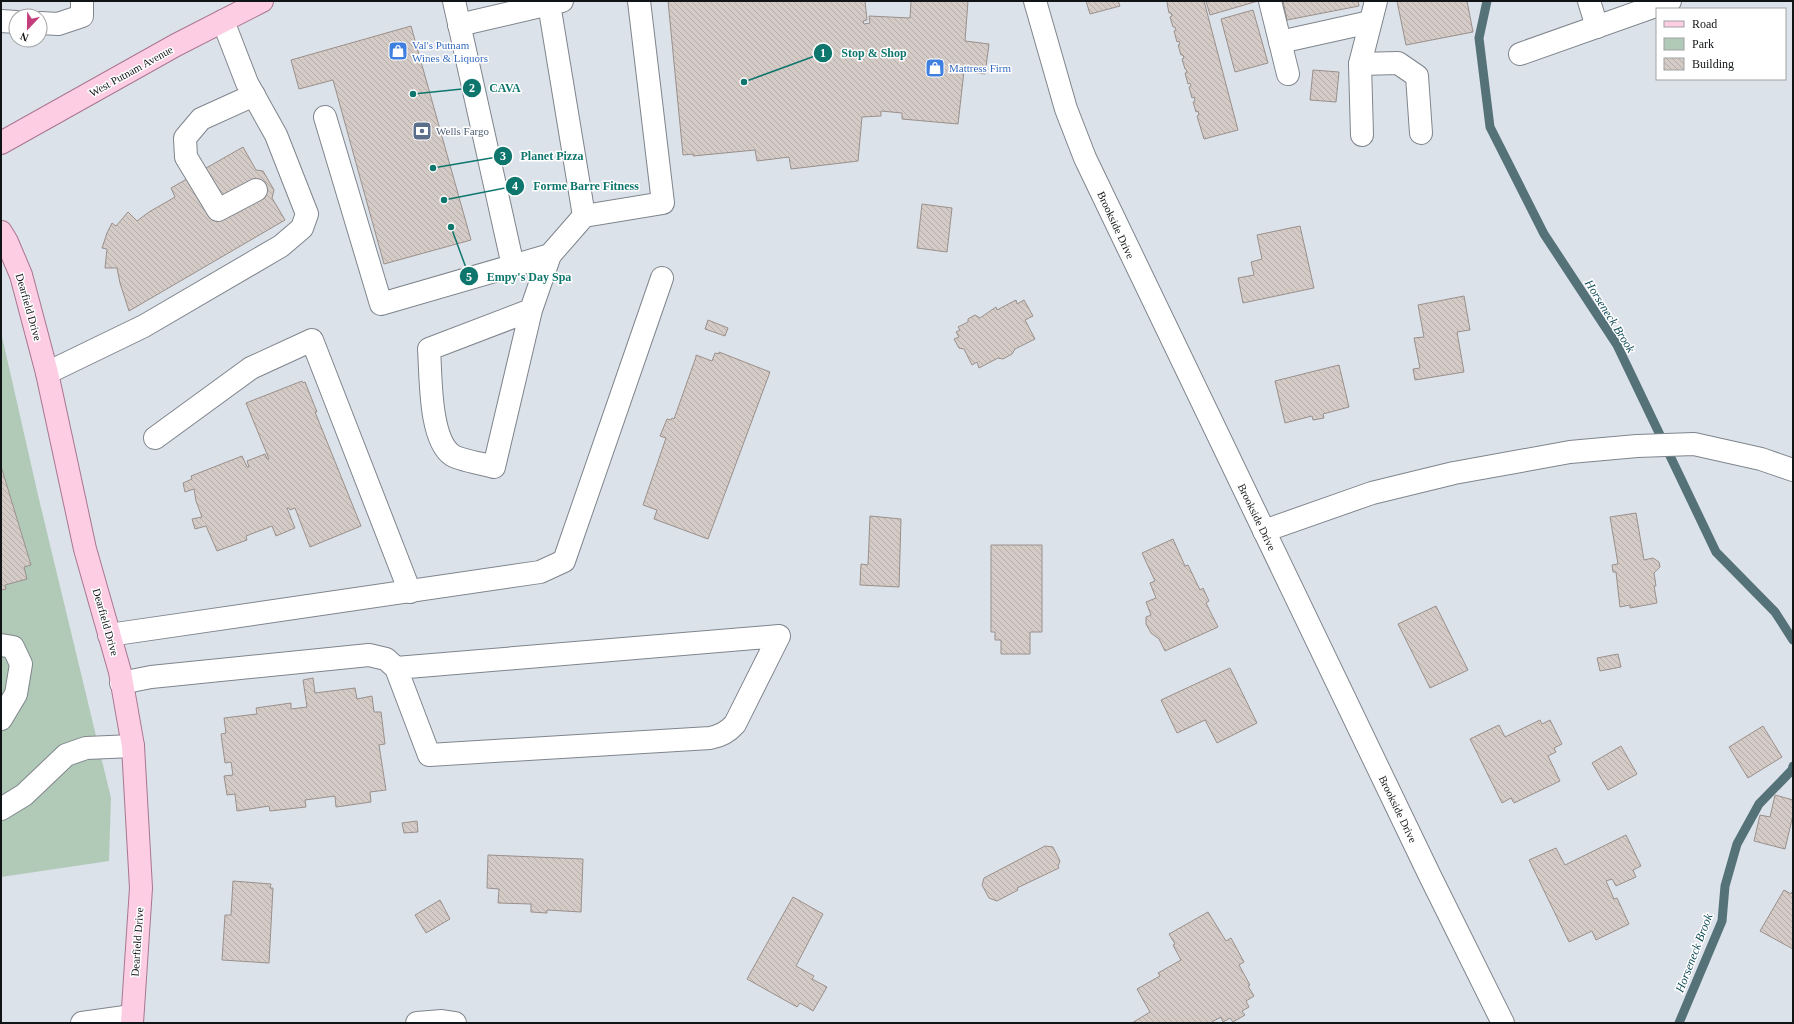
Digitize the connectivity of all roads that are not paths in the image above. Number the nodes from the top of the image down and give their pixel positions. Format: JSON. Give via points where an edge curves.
{"nodes":[{"id":1,"x":82,"y":1,"type":"edge"},
{"id":2,"x":262,"y":1,"type":"edge"},
{"id":3,"x":454,"y":1,"type":"edge"},
{"id":4,"x":639,"y":1,"type":"edge"},
{"id":5,"x":1035,"y":1,"type":"edge"},
{"id":6,"x":1270,"y":1,"type":"edge"},
{"id":7,"x":1376,"y":1,"type":"edge"},
{"id":8,"x":1589,"y":1,"type":"edge"},
{"id":9,"x":1670,"y":1,"type":"edge"},
{"id":10,"x":556,"y":3,"type":"edge"},
{"id":11,"x":223,"y":20,"type":"junction"},
{"id":12,"x":1370,"y":22,"type":"junction"},
{"id":13,"x":48,"y":23,"type":"edge"},
{"id":14,"x":459,"y":24,"type":"junction"},
{"id":15,"x":1597,"y":27,"type":"junction"},
{"id":16,"x":1280,"y":42,"type":"junction"},
{"id":17,"x":1520,"y":54,"type":"dead end"},
{"id":18,"x":1360,"y":64,"type":"junction"},
{"id":19,"x":1288,"y":74,"type":"dead end"},
{"id":20,"x":254,"y":95,"type":"junction"},
{"id":21,"x":325,"y":116,"type":"dead end"},
{"id":22,"x":1420,"y":133,"type":"dead end"},
{"id":23,"x":1362,"y":135,"type":"dead end"},
{"id":24,"x":1,"y":143,"type":"edge"},
{"id":25,"x":256,"y":190,"type":"dead end"},
{"id":26,"x":584,"y":216,"type":"junction"},
{"id":27,"x":1,"y":232,"type":"edge"},
{"id":28,"x":550,"y":255,"type":"junction"},
{"id":29,"x":513,"y":266,"type":"junction"},
{"id":30,"x":662,"y":278,"type":"dead end"},
{"id":31,"x":530,"y":310,"type":"junction"},
{"id":32,"x":47,"y":373,"type":"junction"},
{"id":33,"x":155,"y":438,"type":"dead end"},
{"id":34,"x":1793,"y":470,"type":"edge"},
{"id":35,"x":1264,"y":531,"type":"junction"},
{"id":36,"x":410,"y":592,"type":"junction"},
{"id":37,"x":109,"y":635,"type":"junction"},
{"id":38,"x":1,"y":645,"type":"edge"},
{"id":39,"x":396,"y":668,"type":"junction"},
{"id":40,"x":121,"y":683,"type":"junction"},
{"id":41,"x":1,"y":719,"type":"edge"},
{"id":42,"x":133,"y":746,"type":"junction"},
{"id":43,"x":1,"y":809,"type":"edge"},
{"id":44,"x":132,"y":1019,"type":"edge"},
{"id":45,"x":82,"y":1023,"type":"edge"},
{"id":46,"x":417,"y":1023,"type":"edge"},
{"id":47,"x":455,"y":1023,"type":"edge"},
{"id":48,"x":1503,"y":1023,"type":"edge"}],
"edges":[{"from":1,"to":13,"type":"street","via":[[82,16],[58,24]]},
{"from":2,"to":11,"type":"main road","name":"West Putnam Avenue"},
{"from":3,"to":14,"type":"street"},
{"from":4,"to":26,"type":"street","via":[[663,204]]},
{"from":5,"to":35,"type":"street","name":"Brookside Drive","via":[[1066,110],[1085,158]]},
{"from":6,"to":16,"type":"street"},
{"from":7,"to":12,"type":"street"},
{"from":8,"to":15,"type":"street"},
{"from":9,"to":15,"type":"street"},
{"from":10,"to":14,"type":"street"},
{"from":10,"to":26,"type":"street"},
{"from":11,"to":20,"type":"street"},
{"from":11,"to":24,"type":"main road","name":"West Putnam Avenue"},
{"from":12,"to":16,"type":"street"},
{"from":12,"to":18,"type":"street"},
{"from":14,"to":29,"type":"street"},
{"from":15,"to":17,"type":"street"},
{"from":16,"to":19,"type":"street"},
{"from":18,"to":22,"type":"street","via":[[1398,63],[1417,76]]},
{"from":18,"to":23,"type":"street"},
{"from":20,"to":25,"type":"street","via":[[201,119],[185,138],[186,157],[218,210]]},
{"from":20,"to":32,"type":"street","via":[[276,135],[307,214],[302,228],[280,246],[144,326]]},
{"from":21,"to":29,"type":"street","via":[[381,304]]},
{"from":26,"to":28,"type":"street"},
{"from":27,"to":32,"type":"main road","name":"Dearfield Drive","via":[[8,242],[21,275]]},
{"from":28,"to":29,"type":"street"},
{"from":28,"to":31,"type":"street"},
{"from":30,"to":36,"type":"street","via":[[564,561],[540,572]]},
{"from":31,"to":31,"type":"street","via":[[429,349],[435,424],[442,443],[452,455],[494,467]]},
{"from":32,"to":37,"type":"main road","name":"Dearfield Drive","via":[[85,549]]},
{"from":33,"to":36,"type":"street","via":[[251,368],[312,340]]},
{"from":34,"to":35,"type":"street","via":[[1761,459],[1694,444],[1570,452],[1454,473],[1372,493]]},
{"from":35,"to":48,"type":"street","name":"Brookside Drive"},
{"from":36,"to":37,"type":"street"},
{"from":37,"to":40,"type":"main road","name":"Dearfield Drive"},
{"from":38,"to":41,"type":"street","via":[[13,647],[21,664],[16,694]]},
{"from":39,"to":39,"type":"street","via":[[429,755],[710,738],[719,737],[735,724],[779,636]]},
{"from":39,"to":40,"type":"street","via":[[386,659],[369,655],[151,677]]},
{"from":40,"to":42,"type":"main road","name":"Dearfield Drive"},
{"from":42,"to":43,"type":"street","via":[[86,748],[66,756],[24,795]]},
{"from":42,"to":44,"type":"main road","name":"Dearfield Drive","via":[[141,888]]},
{"from":44,"to":45,"type":"street"},
{"from":46,"to":47,"type":"street"}]}
